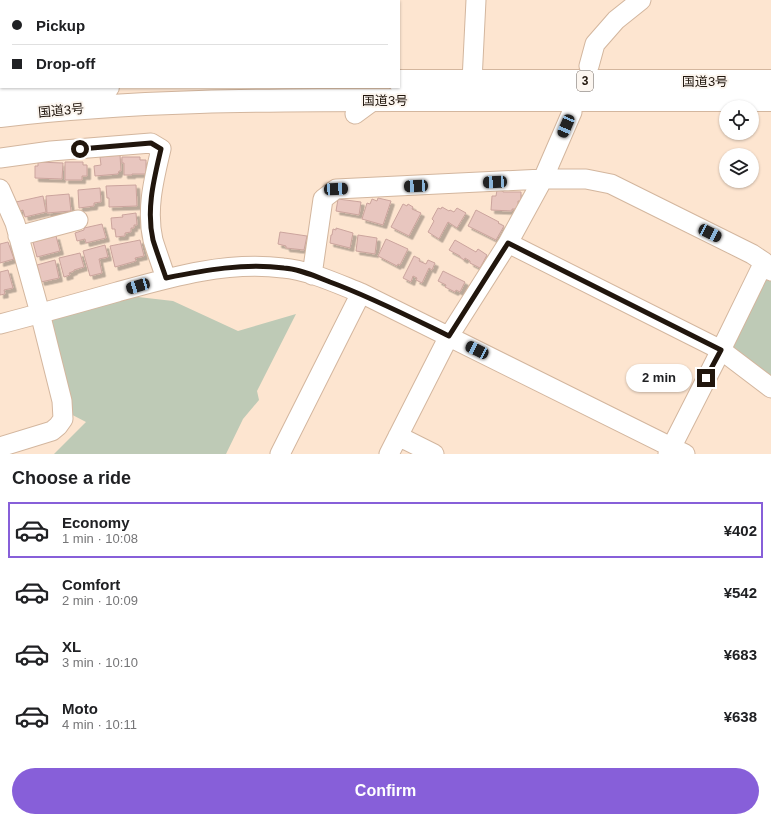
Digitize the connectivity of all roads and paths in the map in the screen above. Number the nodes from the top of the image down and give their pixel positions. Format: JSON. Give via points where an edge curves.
{"nodes":[{"id":1,"x":476,"y":0,"type":"edge"},
{"id":2,"x":641,"y":0,"type":"edge"},
{"id":3,"x":589,"y":66,"type":"dead end"},
{"id":4,"x":400,"y":80,"type":"edge"},
{"id":5,"x":472,"y":81,"type":"junction"},
{"id":6,"x":771,"y":81,"type":"edge"},
{"id":7,"x":94,"y":88,"type":"edge"},
{"id":8,"x":0,"y":96,"type":"edge"},
{"id":9,"x":374,"y":100,"type":"junction"},
{"id":10,"x":771,"y":100,"type":"edge"},
{"id":11,"x":572,"y":112,"type":"dead end"},
{"id":12,"x":355,"y":114,"type":"dead end"},
{"id":13,"x":0,"y":116,"type":"edge"},
{"id":14,"x":0,"y":158,"type":"edge"},
{"id":15,"x":543,"y":179,"type":"junction"},
{"id":16,"x":0,"y":189,"type":"edge"},
{"id":17,"x":78,"y":220,"type":"dead end"},
{"id":18,"x":11,"y":228,"type":"edge"},
{"id":19,"x":508,"y":243,"type":"junction"},
{"id":20,"x":768,"y":266,"type":"edge"},
{"id":21,"x":312,"y":275,"type":"junction"},
{"id":22,"x":166,"y":278,"type":"junction"},
{"id":23,"x":361,"y":293,"type":"junction"},
{"id":24,"x":40,"y":313,"type":"junction"},
{"id":25,"x":0,"y":324,"type":"edge"},
{"id":26,"x":449,"y":336,"type":"junction"},
{"id":27,"x":721,"y":350,"type":"junction"},
{"id":28,"x":771,"y":388,"type":"edge"},
{"id":29,"x":398,"y":436,"type":"junction"},
{"id":30,"x":0,"y":447,"type":"edge"},
{"id":31,"x":675,"y":452,"type":"edge"},
{"id":32,"x":280,"y":454,"type":"edge"},
{"id":33,"x":389,"y":454,"type":"edge"},
{"id":34,"x":434,"y":454,"type":"edge"}],
"edges":[{"from":1,"to":5,"type":"street"},
{"from":2,"to":3,"type":"street","via":[[616,20],[596,44]]},
{"from":4,"to":5,"type":"highway","name":"国道3号","number":"3"},
{"from":5,"to":6,"type":"highway","name":"国道3号","number":"3"},
{"from":7,"to":8,"type":"highway","name":"国道3号"},
{"from":9,"to":10,"type":"highway","name":"国道3号","number":"3"},
{"from":9,"to":12,"type":"street"},
{"from":9,"to":13,"type":"highway","name":"国道3号","number":"3","via":[[184,108],[105,106]]},
{"from":11,"to":15,"type":"street"},
{"from":14,"to":22,"type":"street","via":[[151,143],[161,149],[150,202],[150,222],[153,240]]},
{"from":15,"to":19,"type":"street"},
{"from":15,"to":20,"type":"street","via":[[586,179],[611,184],[752,254]]},
{"from":15,"to":21,"type":"street","via":[[336,189],[323,200]]},
{"from":16,"to":18,"type":"street"},
{"from":17,"to":18,"type":"street"},
{"from":18,"to":24,"type":"street"},
{"from":19,"to":26,"type":"street"},
{"from":19,"to":27,"type":"street"},
{"from":20,"to":27,"type":"street"},
{"from":21,"to":22,"type":"street","via":[[285,268],[262,266],[217,268]]},
{"from":21,"to":23,"type":"street"},
{"from":22,"to":24,"type":"street"},
{"from":23,"to":26,"type":"street"},
{"from":23,"to":32,"type":"street"},
{"from":24,"to":25,"type":"street"},
{"from":24,"to":30,"type":"street","via":[[62,401],[63,419],[52,431]]},
{"from":26,"to":29,"type":"street"},
{"from":26,"to":31,"type":"street"},
{"from":27,"to":28,"type":"street"},
{"from":27,"to":31,"type":"street"},
{"from":29,"to":33,"type":"street"},
{"from":29,"to":34,"type":"street"}]}
